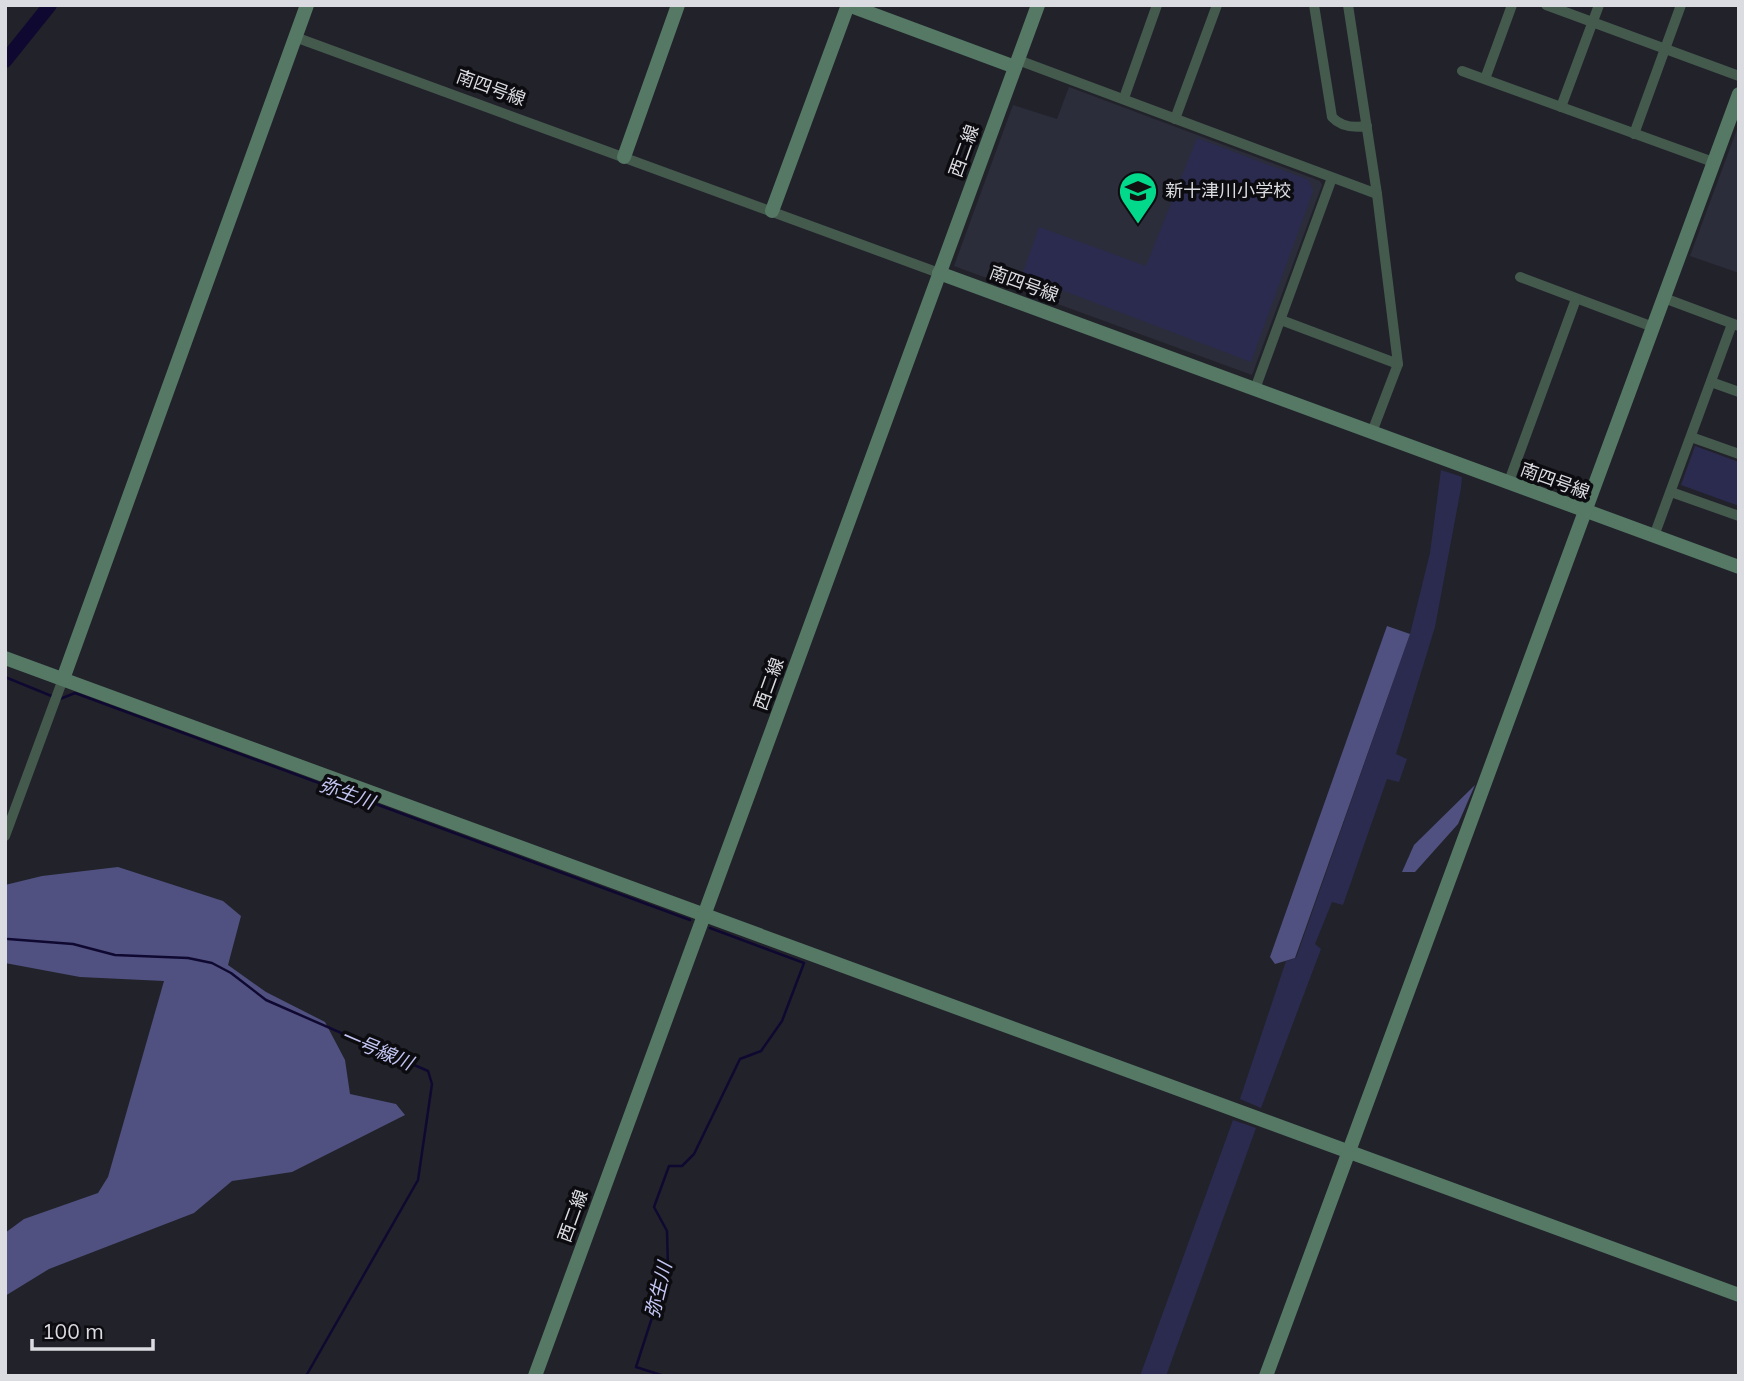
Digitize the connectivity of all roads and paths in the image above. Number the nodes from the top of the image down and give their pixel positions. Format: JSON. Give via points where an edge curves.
{"nodes":[{"id":1,"x":307,"y":5,"type":"edge"},
{"id":2,"x":678,"y":5,"type":"edge"},
{"id":3,"x":848,"y":5,"type":"edge"},
{"id":4,"x":1038,"y":5,"type":"edge"},
{"id":5,"x":1157,"y":5,"type":"edge"},
{"id":6,"x":1217,"y":5,"type":"edge"},
{"id":7,"x":1314,"y":5,"type":"edge"},
{"id":8,"x":1349,"y":5,"type":"edge"},
{"id":9,"x":1512,"y":5,"type":"edge"},
{"id":10,"x":1546,"y":5,"type":"edge"},
{"id":11,"x":1598,"y":5,"type":"edge"},
{"id":12,"x":1681,"y":5,"type":"edge"},
{"id":13,"x":1592,"y":22,"type":"junction"},
{"id":14,"x":295,"y":37,"type":"junction"},
{"id":15,"x":1665,"y":49,"type":"junction"},
{"id":16,"x":1016,"y":63,"type":"junction"},
{"id":17,"x":1462,"y":71,"type":"dead end"},
{"id":18,"x":1739,"y":76,"type":"edge"},
{"id":19,"x":1485,"y":79,"type":"junction"},
{"id":20,"x":1739,"y":94,"type":"edge"},
{"id":21,"x":1124,"y":98,"type":"junction"},
{"id":22,"x":1561,"y":107,"type":"junction"},
{"id":23,"x":1175,"y":119,"type":"junction"},
{"id":24,"x":1367,"y":126,"type":"junction"},
{"id":25,"x":1634,"y":134,"type":"junction"},
{"id":26,"x":624,"y":157,"type":"junction"},
{"id":27,"x":1713,"y":162,"type":"junction"},
{"id":28,"x":1332,"y":178,"type":"junction"},
{"id":29,"x":1377,"y":194,"type":"junction"},
{"id":30,"x":772,"y":211,"type":"junction"},
{"id":31,"x":939,"y":273,"type":"junction"},
{"id":32,"x":1520,"y":277,"type":"dead end"},
{"id":33,"x":1664,"y":298,"type":"junction"},
{"id":34,"x":1576,"y":299,"type":"junction"},
{"id":35,"x":1281,"y":320,"type":"junction"},
{"id":36,"x":1735,"y":325,"type":"edge"},
{"id":37,"x":1653,"y":327,"type":"junction"},
{"id":38,"x":1398,"y":364,"type":"junction"},
{"id":39,"x":1711,"y":382,"type":"junction"},
{"id":40,"x":1255,"y":389,"type":"junction"},
{"id":41,"x":1739,"y":392,"type":"edge"},
{"id":42,"x":1373,"y":432,"type":"junction"},
{"id":43,"x":1691,"y":437,"type":"junction"},
{"id":44,"x":1739,"y":454,"type":"edge"},
{"id":45,"x":1508,"y":484,"type":"junction"},
{"id":46,"x":1671,"y":492,"type":"junction"},
{"id":47,"x":1586,"y":512,"type":"junction"},
{"id":48,"x":1739,"y":516,"type":"edge"},
{"id":49,"x":1654,"y":536,"type":"junction"},
{"id":50,"x":1739,"y":567,"type":"edge"},
{"id":51,"x":5,"y":658,"type":"edge"},
{"id":52,"x":59,"y":691,"type":"junction"},
{"id":53,"x":5,"y":836,"type":"edge"},
{"id":54,"x":704,"y":916,"type":"junction"},
{"id":55,"x":1347,"y":1152,"type":"junction"},
{"id":56,"x":1739,"y":1295,"type":"edge"},
{"id":57,"x":535,"y":1376,"type":"edge"},
{"id":58,"x":1265,"y":1376,"type":"edge"}],
"edges":[{"from":1,"to":14,"type":"street"},
{"from":2,"to":26,"type":"street"},
{"from":3,"to":16,"type":"street"},
{"from":3,"to":30,"type":"street"},
{"from":4,"to":16,"type":"street","name":"西二線"},
{"from":5,"to":21,"type":"street"},
{"from":6,"to":23,"type":"street"},
{"from":7,"to":24,"type":"street","via":[[1332,117],[1354,128]]},
{"from":8,"to":24,"type":"street"},
{"from":9,"to":19,"type":"street"},
{"from":10,"to":13,"type":"street"},
{"from":11,"to":13,"type":"street"},
{"from":12,"to":15,"type":"street"},
{"from":13,"to":15,"type":"street"},
{"from":13,"to":22,"type":"street"},
{"from":14,"to":26,"type":"street","name":"南四号線"},
{"from":14,"to":52,"type":"street"},
{"from":15,"to":18,"type":"street"},
{"from":15,"to":25,"type":"street"},
{"from":16,"to":21,"type":"street"},
{"from":16,"to":31,"type":"street","name":"西二線"},
{"from":17,"to":19,"type":"street"},
{"from":19,"to":22,"type":"street"},
{"from":20,"to":27,"type":"street"},
{"from":21,"to":23,"type":"street"},
{"from":22,"to":25,"type":"street"},
{"from":23,"to":28,"type":"street"},
{"from":24,"to":29,"type":"street"},
{"from":25,"to":27,"type":"street"},
{"from":26,"to":30,"type":"street","name":"南四号線"},
{"from":27,"to":33,"type":"street"},
{"from":28,"to":29,"type":"street"},
{"from":28,"to":35,"type":"street"},
{"from":29,"to":38,"type":"street"},
{"from":30,"to":31,"type":"street","name":"南四号線"},
{"from":31,"to":40,"type":"street","name":"南四号線"},
{"from":31,"to":54,"type":"street","name":"西二線"},
{"from":32,"to":34,"type":"street"},
{"from":33,"to":36,"type":"street"},
{"from":33,"to":37,"type":"street"},
{"from":34,"to":37,"type":"street"},
{"from":34,"to":45,"type":"street"},
{"from":35,"to":38,"type":"street"},
{"from":35,"to":40,"type":"street"},
{"from":36,"to":39,"type":"street"},
{"from":37,"to":47,"type":"street"},
{"from":38,"to":42,"type":"street"},
{"from":39,"to":41,"type":"street"},
{"from":39,"to":43,"type":"street"},
{"from":40,"to":42,"type":"street","name":"南四号線"},
{"from":42,"to":45,"type":"street","name":"南四号線"},
{"from":43,"to":44,"type":"street"},
{"from":43,"to":46,"type":"street"},
{"from":45,"to":47,"type":"street","name":"南四号線"},
{"from":46,"to":48,"type":"street"},
{"from":46,"to":49,"type":"street"},
{"from":47,"to":49,"type":"street","name":"南四号線"},
{"from":47,"to":55,"type":"street"},
{"from":49,"to":50,"type":"street","name":"南四号線"},
{"from":51,"to":52,"type":"street"},
{"from":52,"to":53,"type":"street"},
{"from":52,"to":54,"type":"street"},
{"from":54,"to":55,"type":"street"},
{"from":54,"to":57,"type":"street","name":"西二線"},
{"from":55,"to":56,"type":"street"},
{"from":55,"to":58,"type":"street"}]}
